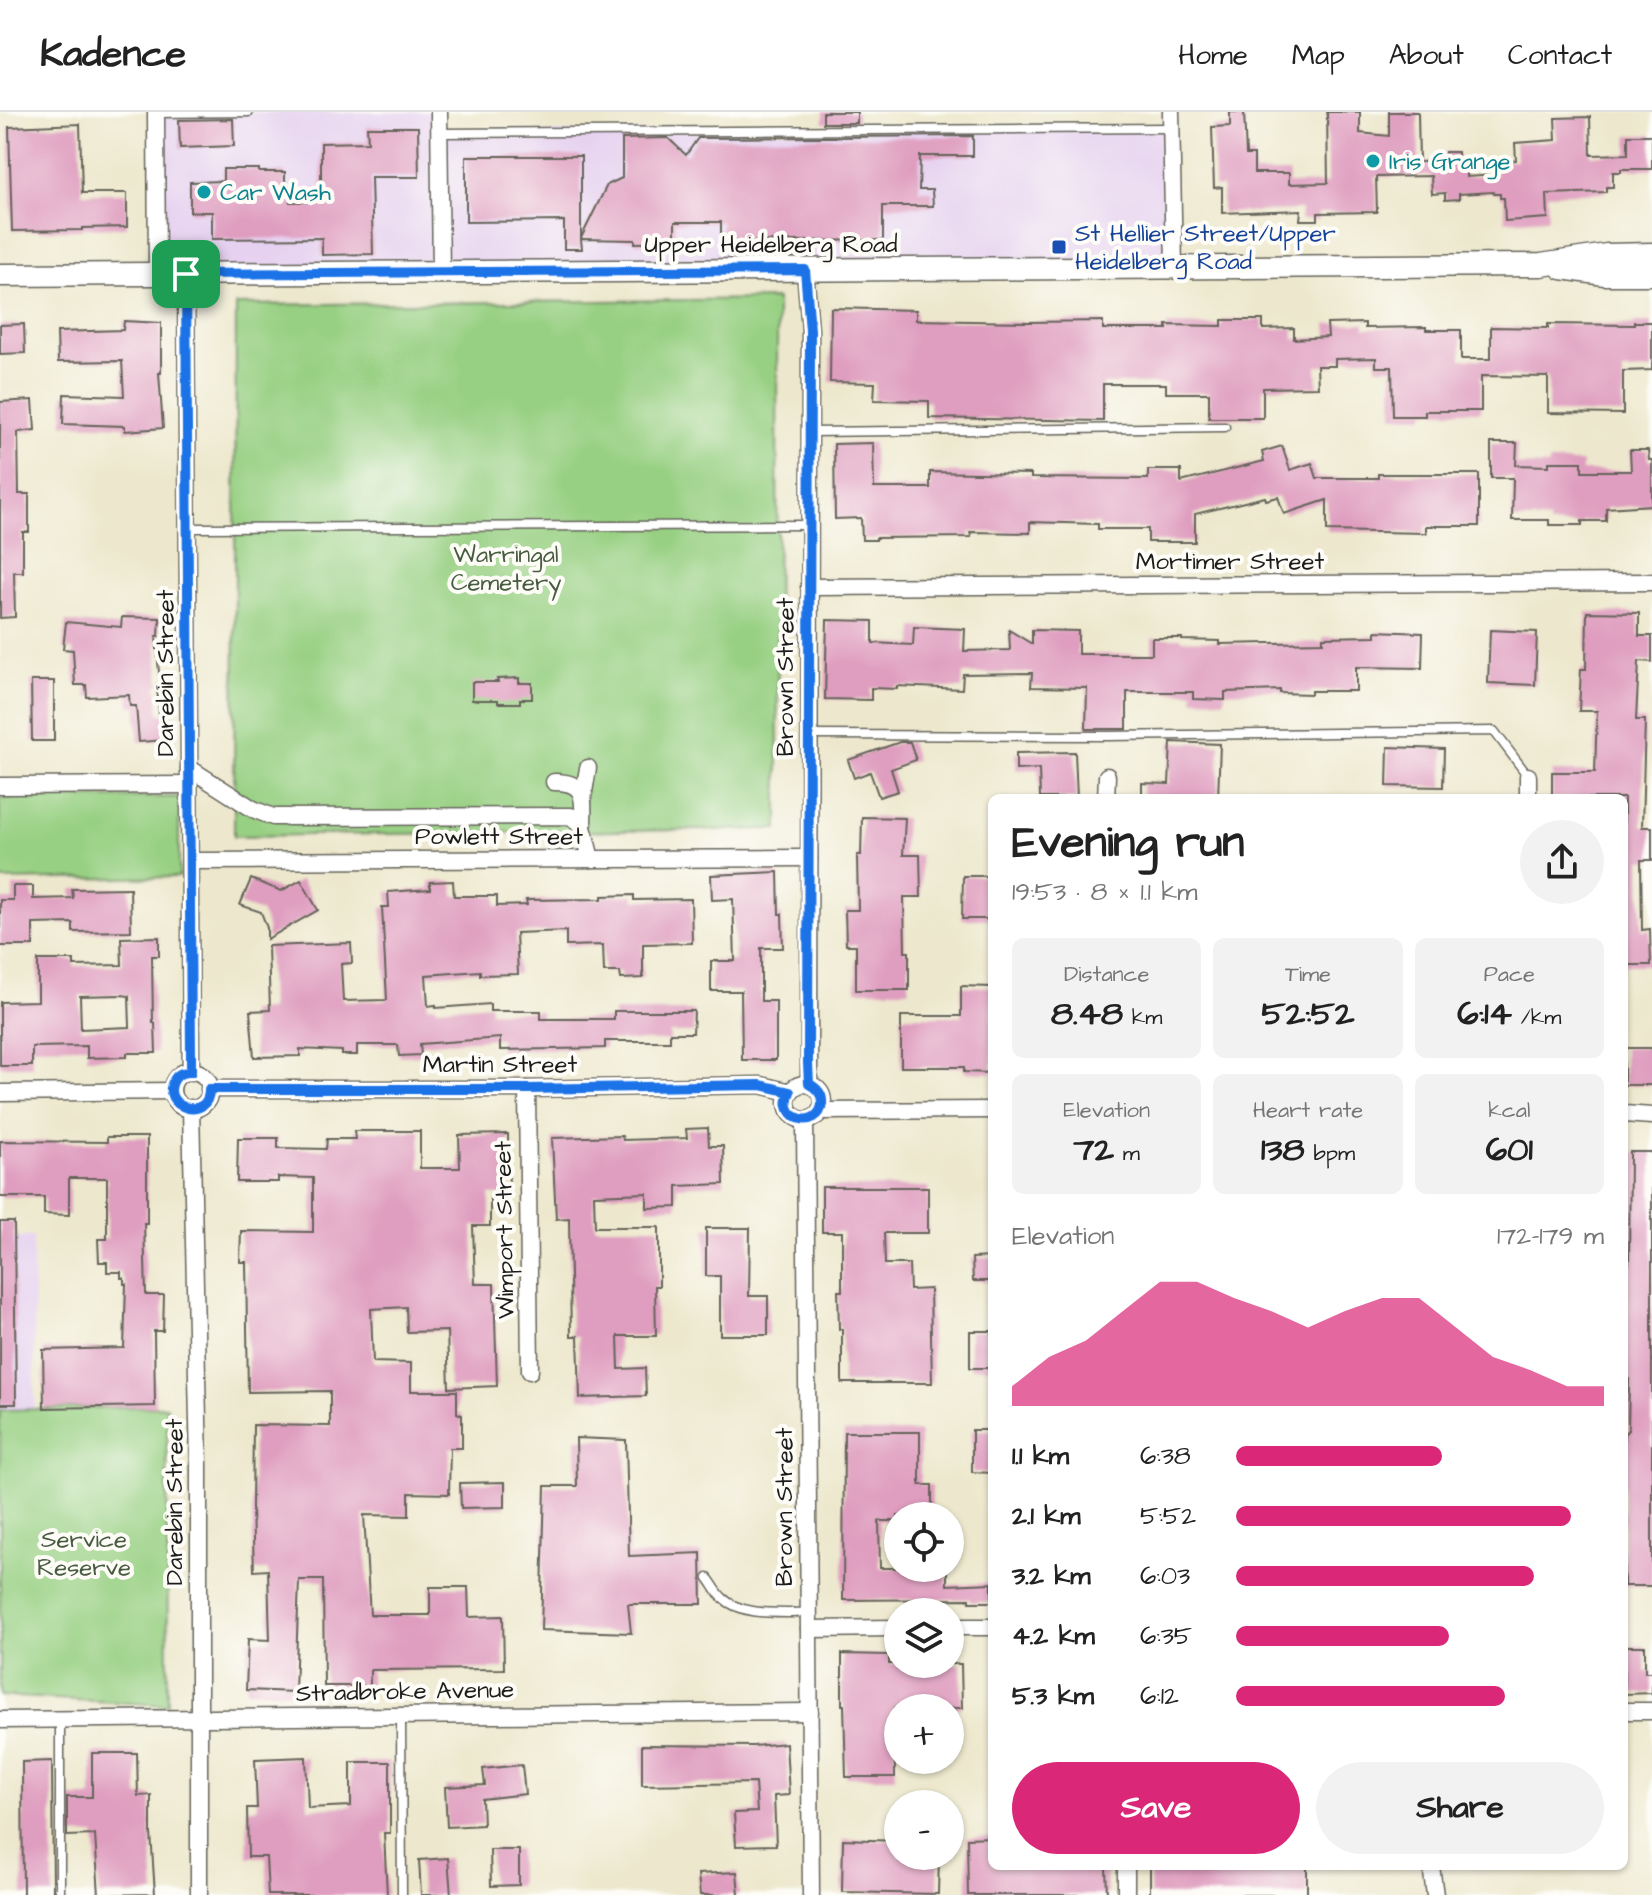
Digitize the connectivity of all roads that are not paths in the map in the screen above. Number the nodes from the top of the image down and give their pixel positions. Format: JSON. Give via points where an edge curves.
{"nodes":[{"id":1,"x":249,"y":112,"type":"edge"},
{"id":2,"x":439,"y":112,"type":"edge"},
{"id":3,"x":156,"y":113,"type":"edge"},
{"id":4,"x":1171,"y":120,"type":"edge"},
{"id":5,"x":440,"y":133,"type":"junction"},
{"id":6,"x":1652,"y":254,"type":"edge"},
{"id":7,"x":1541,"y":265,"type":"junction"},
{"id":8,"x":1174,"y":267,"type":"junction"},
{"id":9,"x":805,"y":270,"type":"junction"},
{"id":10,"x":441,"y":273,"type":"junction"},
{"id":11,"x":157,"y":274,"type":"junction"},
{"id":12,"x":186,"y":274,"type":"junction"},
{"id":13,"x":1652,"y":274,"type":"edge"},
{"id":14,"x":0,"y":275,"type":"edge"},
{"id":15,"x":1225,"y":427,"type":"dead end"},
{"id":16,"x":809,"y":432,"type":"junction"},
{"id":17,"x":808,"y":525,"type":"junction"},
{"id":18,"x":188,"y":528,"type":"junction"},
{"id":19,"x":1652,"y":582,"type":"edge"},
{"id":20,"x":809,"y":587,"type":"junction"},
{"id":21,"x":809,"y":735,"type":"junction"},
{"id":22,"x":588,"y":768,"type":"dead end"},
{"id":23,"x":1107,"y":776,"type":"dead end"},
{"id":24,"x":1528,"y":776,"type":"joint"},
{"id":25,"x":189,"y":777,"type":"junction"},
{"id":26,"x":554,"y":782,"type":"dead end"},
{"id":27,"x":0,"y":786,"type":"edge"},
{"id":28,"x":1106,"y":794,"type":"edge"},
{"id":29,"x":1528,"y":794,"type":"edge"},
{"id":30,"x":583,"y":798,"type":"junction"},
{"id":31,"x":583,"y":827,"type":"junction"},
{"id":32,"x":809,"y":858,"type":"junction"},
{"id":33,"x":591,"y":859,"type":"junction"},
{"id":34,"x":190,"y":861,"type":"junction"},
{"id":35,"x":191,"y":1072,"type":"junction"},
{"id":36,"x":809,"y":1084,"type":"junction"},
{"id":37,"x":209,"y":1089,"type":"junction"},
{"id":38,"x":527,"y":1089,"type":"junction"},
{"id":39,"x":172,"y":1091,"type":"junction"},
{"id":40,"x":790,"y":1092,"type":"junction"},
{"id":41,"x":0,"y":1093,"type":"edge"},
{"id":42,"x":191,"y":1108,"type":"junction"},
{"id":43,"x":988,"y":1110,"type":"edge"},
{"id":44,"x":820,"y":1111,"type":"junction"},
{"id":45,"x":1628,"y":1114,"type":"edge"},
{"id":46,"x":1652,"y":1116,"type":"edge"},
{"id":47,"x":805,"y":1120,"type":"junction"},
{"id":48,"x":530,"y":1371,"type":"dead end"},
{"id":49,"x":708,"y":1578,"type":"dead end"},
{"id":50,"x":809,"y":1621,"type":"junction"},
{"id":51,"x":884,"y":1627,"type":"edge"},
{"id":52,"x":964,"y":1627,"type":"edge"},
{"id":53,"x":988,"y":1627,"type":"edge"},
{"id":54,"x":1628,"y":1711,"type":"edge"},
{"id":55,"x":1652,"y":1711,"type":"edge"},
{"id":56,"x":810,"y":1712,"type":"junction"},
{"id":57,"x":401,"y":1715,"type":"junction"},
{"id":58,"x":198,"y":1717,"type":"junction"},
{"id":59,"x":60,"y":1719,"type":"junction"},
{"id":60,"x":0,"y":1720,"type":"edge"},
{"id":61,"x":1126,"y":1870,"type":"edge"},
{"id":62,"x":1432,"y":1870,"type":"edge"},
{"id":63,"x":60,"y":1895,"type":"edge"},
{"id":64,"x":199,"y":1895,"type":"edge"},
{"id":65,"x":402,"y":1895,"type":"edge"},
{"id":66,"x":811,"y":1895,"type":"edge"},
{"id":67,"x":1126,"y":1895,"type":"edge"},
{"id":68,"x":1435,"y":1895,"type":"edge"}],
"edges":[{"from":1,"to":3,"type":"lane"},
{"from":2,"to":5,"type":"street"},
{"from":3,"to":11,"type":"street"},
{"from":4,"to":5,"type":"lane"},
{"from":4,"to":8,"type":"street"},
{"from":5,"to":10,"type":"street"},
{"from":6,"to":7,"type":"main road","name":"Upper Heidelberg Road"},
{"from":7,"to":8,"type":"main road","name":"Upper Heidelberg Road"},
{"from":7,"to":13,"type":"main road","name":"Upper Heidelberg Road"},
{"from":8,"to":9,"type":"main road","name":"Upper Heidelberg Road"},
{"from":9,"to":10,"type":"main road","name":"Upper Heidelberg Road"},
{"from":9,"to":16,"type":"street","name":"Brown Street"},
{"from":10,"to":12,"type":"main road","name":"Upper Heidelberg Road"},
{"from":11,"to":12,"type":"main road","name":"Upper Heidelberg Road"},
{"from":11,"to":14,"type":"main road","name":"Upper Heidelberg Road"},
{"from":12,"to":18,"type":"street","name":"Darebin Street"},
{"from":15,"to":16,"type":"lane"},
{"from":16,"to":17,"type":"street","name":"Brown Street"},
{"from":17,"to":18,"type":"lane"},
{"from":17,"to":20,"type":"street","name":"Brown Street"},
{"from":18,"to":25,"type":"street","name":"Darebin Street"},
{"from":19,"to":20,"type":"street","name":"Mortimer Street"},
{"from":20,"to":21,"type":"street","name":"Brown Street"},
{"from":21,"to":24,"type":"lane","via":[[1494,731]]},
{"from":21,"to":32,"type":"street","name":"Brown Street"},
{"from":22,"to":30,"type":"street"},
{"from":23,"to":28,"type":"street"},
{"from":24,"to":29,"type":"street"},
{"from":25,"to":27,"type":"street"},
{"from":25,"to":31,"type":"street","via":[[209,779],[273,817],[571,816]]},
{"from":25,"to":34,"type":"street","name":"Darebin Street"},
{"from":26,"to":30,"type":"street","via":[[571,782]]},
{"from":30,"to":31,"type":"street"},
{"from":31,"to":33,"type":"street"},
{"from":32,"to":33,"type":"street","name":"Powlett Street"},
{"from":32,"to":36,"type":"street","name":"Brown Street"},
{"from":33,"to":34,"type":"street","name":"Powlett Street"},
{"from":34,"to":35,"type":"street","name":"Darebin Street"},
{"from":35,"to":37,"type":"street","via":[[202,1074]]},
{"from":35,"to":39,"type":"street","via":[[179,1074]]},
{"from":36,"to":40,"type":"street"},
{"from":36,"to":44,"type":"street","via":[[818,1089]]},
{"from":37,"to":38,"type":"street","name":"Martin Street"},
{"from":37,"to":42,"type":"street","via":[[203,1105]]},
{"from":38,"to":40,"type":"street","name":"Martin Street","via":[[761,1085]]},
{"from":38,"to":48,"type":"street","name":"Wimport Street"},
{"from":39,"to":41,"type":"street"},
{"from":39,"to":42,"type":"street","via":[[175,1102]]},
{"from":40,"to":47,"type":"street","via":[[788,1108]]},
{"from":42,"to":58,"type":"street","name":"Darebin Street"},
{"from":43,"to":44,"type":"street"},
{"from":44,"to":47,"type":"street"},
{"from":45,"to":46,"type":"street"},
{"from":47,"to":50,"type":"street","name":"Brown Street"},
{"from":49,"to":50,"type":"lane","via":[[737,1608]]},
{"from":50,"to":51,"type":"street"},
{"from":50,"to":56,"type":"street","name":"Brown Street"},
{"from":52,"to":53,"type":"street"},
{"from":54,"to":55,"type":"street"},
{"from":56,"to":57,"type":"street","name":"Stradbroke Avenue"},
{"from":56,"to":66,"type":"street","name":"Brown Street"},
{"from":57,"to":58,"type":"street","name":"Stradbroke Avenue"},
{"from":57,"to":65,"type":"lane"},
{"from":58,"to":59,"type":"street","name":"Stradbroke Avenue"},
{"from":58,"to":64,"type":"street","name":"Darebin Street"},
{"from":59,"to":60,"type":"street","name":"Stradbroke Avenue"},
{"from":59,"to":63,"type":"lane"},
{"from":61,"to":67,"type":"street"},
{"from":62,"to":68,"type":"street"}]}
